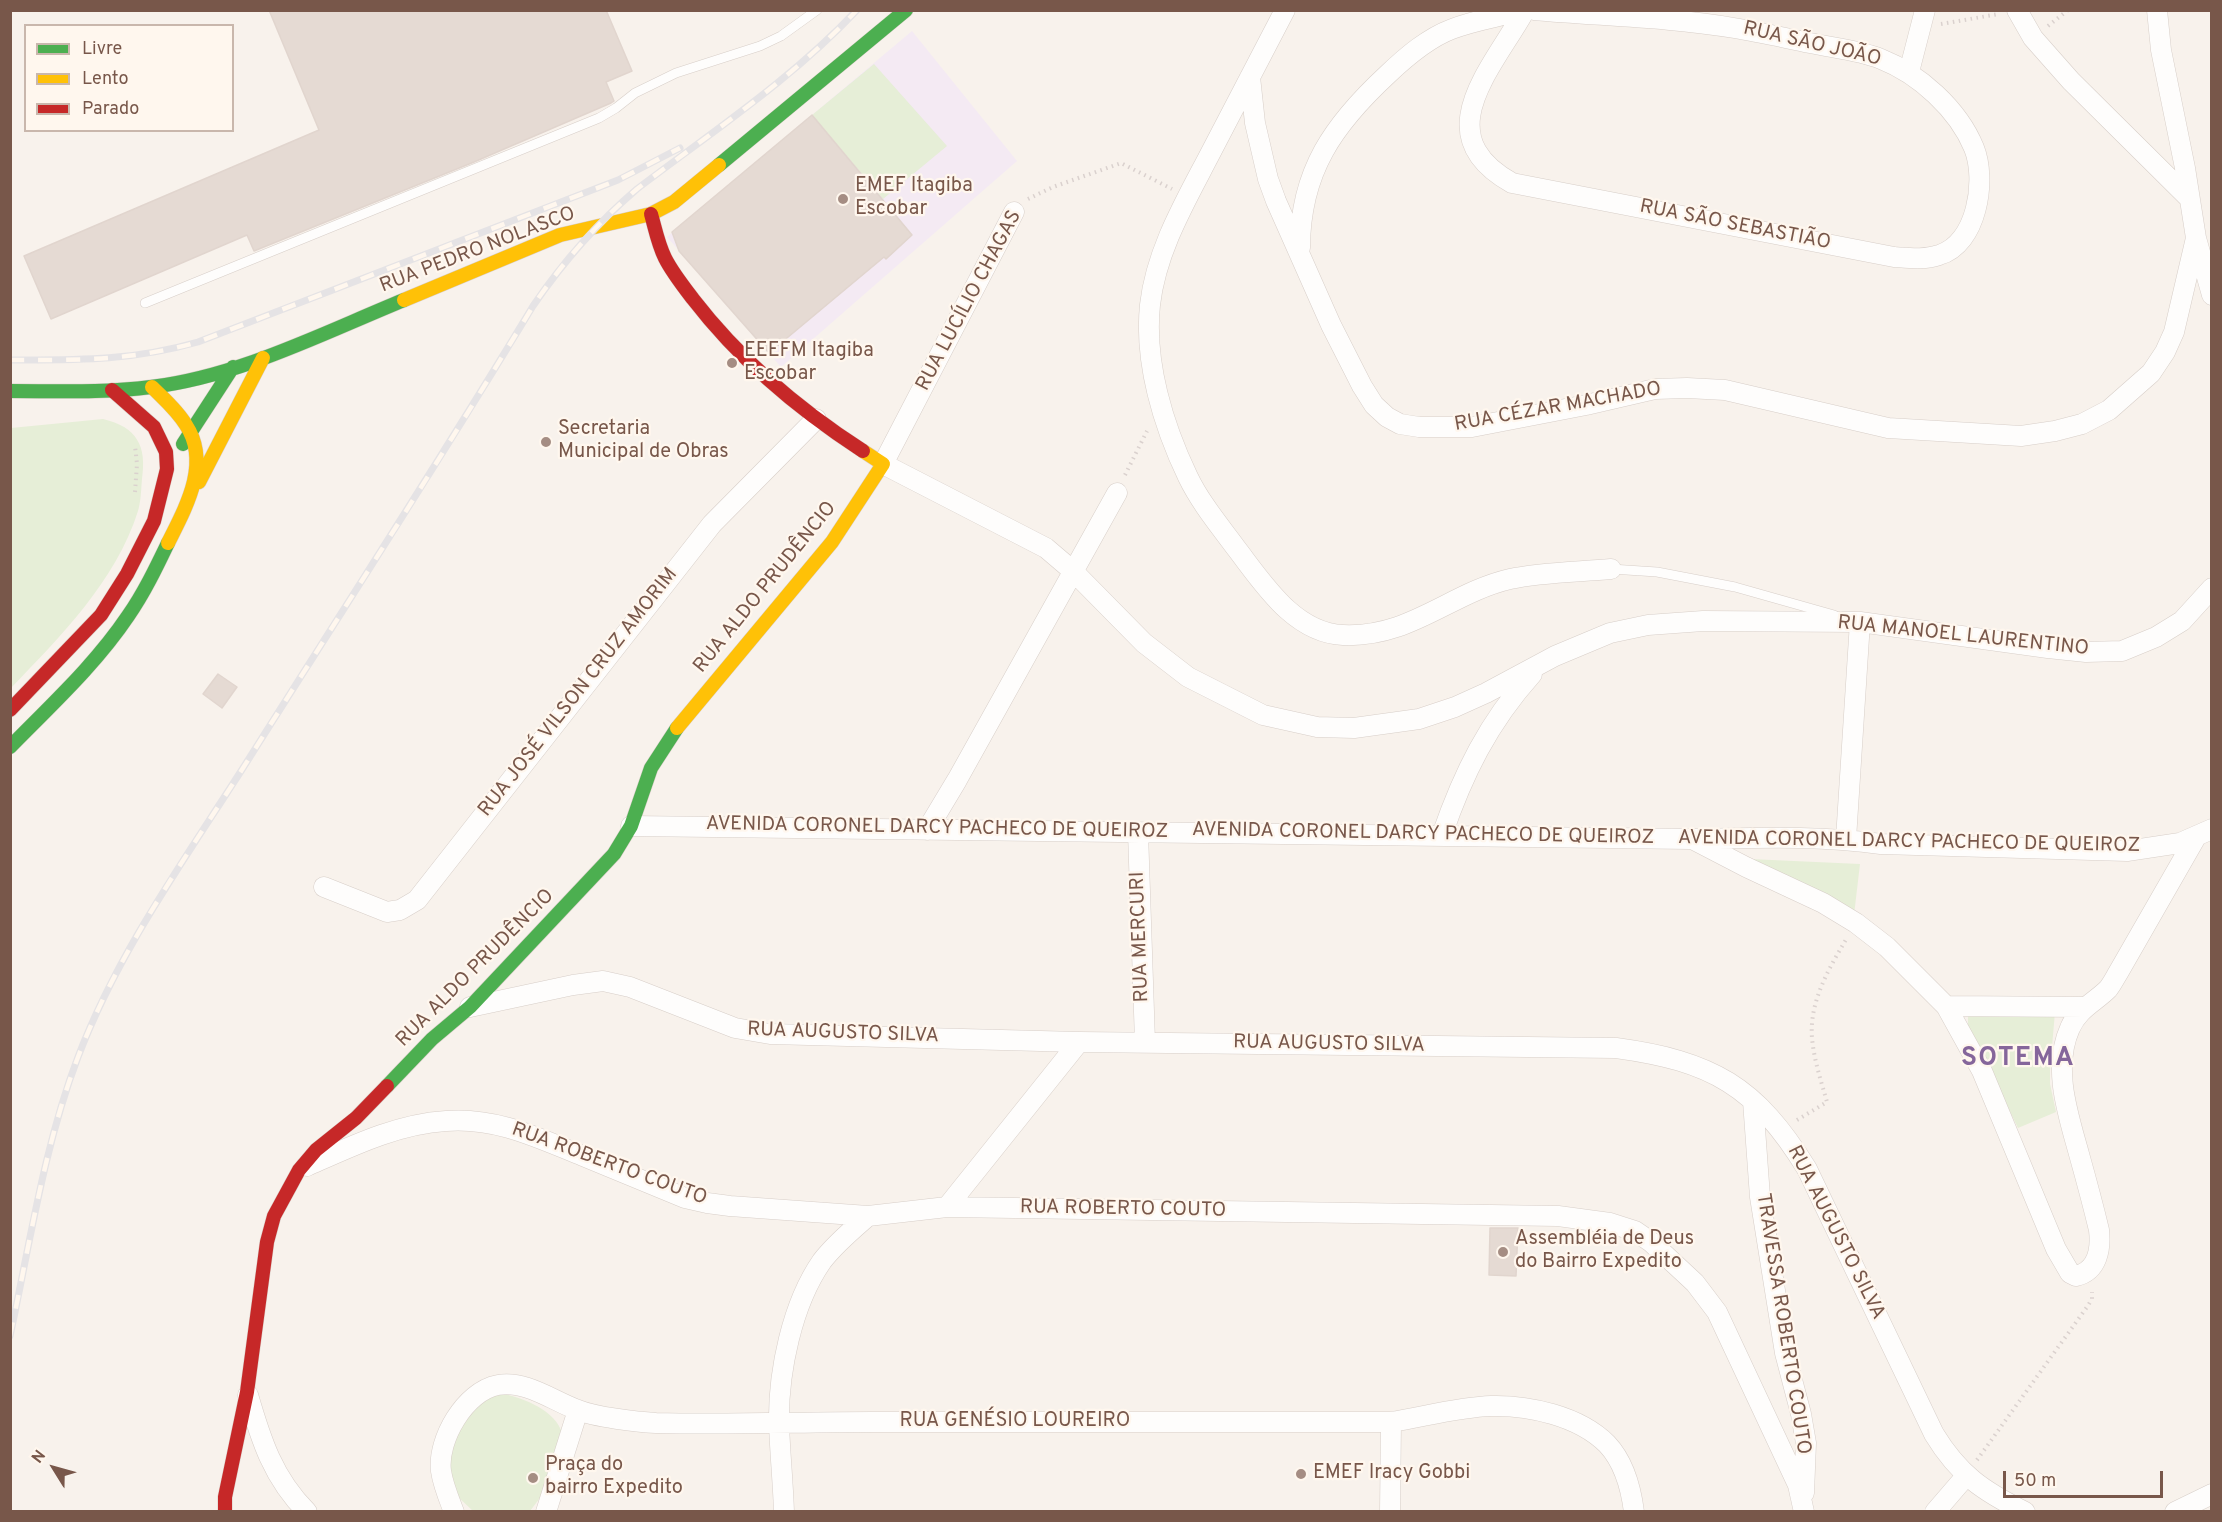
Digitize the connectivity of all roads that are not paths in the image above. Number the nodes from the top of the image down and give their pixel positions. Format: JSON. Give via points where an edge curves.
{"nodes":[{"id":1,"x":817,"y":10,"type":"edge"},
{"id":2,"x":906,"y":10,"type":"edge"},
{"id":3,"x":1286,"y":10,"type":"edge"},
{"id":4,"x":1524,"y":10,"type":"edge"},
{"id":5,"x":1534,"y":10,"type":"edge"},
{"id":6,"x":2157,"y":10,"type":"edge"},
{"id":7,"x":2017,"y":11,"type":"edge"},
{"id":8,"x":1737,"y":19,"type":"edge"},
{"id":9,"x":1922,"y":20,"type":"edge"},
{"id":10,"x":1909,"y":72,"type":"junction"},
{"id":11,"x":1250,"y":77,"type":"junction"},
{"id":12,"x":2190,"y":199,"type":"junction"},
{"id":13,"x":1014,"y":212,"type":"road end"},
{"id":14,"x":651,"y":214,"type":"junction"},
{"id":15,"x":2196,"y":238,"type":"junction"},
{"id":16,"x":1300,"y":257,"type":"junction"},
{"id":17,"x":2211,"y":296,"type":"edge"},
{"id":18,"x":145,"y":303,"type":"dead end"},
{"id":19,"x":264,"y":358,"type":"junction"},
{"id":20,"x":233,"y":367,"type":"junction"},
{"id":21,"x":152,"y":387,"type":"junction"},
{"id":22,"x":112,"y":390,"type":"junction"},
{"id":23,"x":10,"y":392,"type":"edge"},
{"id":24,"x":816,"y":419,"type":"junction"},
{"id":25,"x":191,"y":432,"type":"junction"},
{"id":26,"x":883,"y":464,"type":"junction"},
{"id":27,"x":167,"y":469,"type":"junction"},
{"id":28,"x":1116,"y":493,"type":"road end"},
{"id":29,"x":187,"y":505,"type":"junction"},
{"id":30,"x":1611,"y":569,"type":"joint"},
{"id":31,"x":1073,"y":571,"type":"junction"},
{"id":32,"x":2211,"y":588,"type":"edge"},
{"id":33,"x":1860,"y":622,"type":"junction"},
{"id":34,"x":1555,"y":656,"type":"junction"},
{"id":35,"x":10,"y":710,"type":"edge"},
{"id":36,"x":10,"y":747,"type":"edge"},
{"id":37,"x":631,"y":826,"type":"junction"},
{"id":38,"x":927,"y":830,"type":"junction"},
{"id":39,"x":1138,"y":832,"type":"junction"},
{"id":40,"x":2204,"y":833,"type":"edge"},
{"id":41,"x":1442,"y":836,"type":"junction"},
{"id":42,"x":1691,"y":839,"type":"junction"},
{"id":43,"x":1846,"y":839,"type":"junction"},
{"id":44,"x":324,"y":887,"type":"dead end"},
{"id":45,"x":1946,"y":1006,"type":"junction"},
{"id":46,"x":2085,"y":1006,"type":"junction"},
{"id":47,"x":470,"y":1007,"type":"junction"},
{"id":48,"x":1079,"y":1042,"type":"junction"},
{"id":49,"x":1145,"y":1042,"type":"junction"},
{"id":50,"x":1753,"y":1101,"type":"junction"},
{"id":51,"x":299,"y":1170,"type":"junction"},
{"id":52,"x":947,"y":1207,"type":"junction"},
{"id":53,"x":868,"y":1216,"type":"junction"},
{"id":54,"x":247,"y":1392,"type":"junction"},
{"id":55,"x":578,"y":1410,"type":"junction"},
{"id":56,"x":779,"y":1422,"type":"junction"},
{"id":57,"x":1391,"y":1422,"type":"junction"},
{"id":58,"x":1966,"y":1476,"type":"junction"},
{"id":59,"x":2211,"y":1494,"type":"edge"},
{"id":60,"x":1804,"y":1511,"type":"edge"},
{"id":61,"x":225,"y":1512,"type":"edge"},
{"id":62,"x":307,"y":1512,"type":"edge"},
{"id":63,"x":454,"y":1512,"type":"edge"},
{"id":64,"x":546,"y":1512,"type":"edge"},
{"id":65,"x":784,"y":1512,"type":"edge"},
{"id":66,"x":1390,"y":1512,"type":"edge"},
{"id":67,"x":1634,"y":1512,"type":"edge"},
{"id":68,"x":1935,"y":1512,"type":"edge"},
{"id":69,"x":2025,"y":1512,"type":"edge"},
{"id":70,"x":2175,"y":1512,"type":"edge"}],
"edges":[{"from":1,"to":18,"type":"lane","via":[[781,36],[676,73],[635,93],[599,118]]},
{"from":2,"to":14,"type":"street","name":"RUA PEDRO NOLASCO","via":[[674,202]]},
{"from":3,"to":11,"type":"street"},
{"from":4,"to":10,"type":"street","name":"RUA SÃO SEBASTIÃO","via":[[1485,76],[1470,111],[1472,144],[1496,174],[1512,183],[1551,192],[1894,257],[1919,258],[1940,255],[1962,238],[1977,204],[1979,168],[1963,128],[1947,107]]},
{"from":4,"to":16,"type":"street","via":[[1450,29],[1401,62],[1350,110],[1332,135],[1307,191],[1300,226]]},
{"from":5,"to":8,"type":"street","name":"RUA SÃO JOÃO"},
{"from":6,"to":12,"type":"street"},
{"from":7,"to":12,"type":"street","via":[[2033,38],[2071,81]]},
{"from":8,"to":10,"type":"street","name":"RUA SÃO JOÃO","via":[[1879,58]]},
{"from":9,"to":10,"type":"street"},
{"from":11,"to":16,"type":"street","name":"RUA CÉZAR MACHADO","via":[[1255,123],[1268,179]]},
{"from":11,"to":30,"type":"street","via":[[1165,246],[1150,303],[1152,364],[1161,403],[1188,478],[1210,513],[1285,607],[1320,630],[1342,635],[1400,628],[1509,579]]},
{"from":12,"to":15,"type":"street"},
{"from":13,"to":26,"type":"street","name":"RUA LUCÍLIO CHAGAS"},
{"from":14,"to":19,"type":"street","name":"RUA PEDRO NOLASCO","via":[[560,235]]},
{"from":14,"to":24,"type":"street","name":"RUA MANOEL LAURENTINO","via":[[666,261],[700,309],[749,364]]},
{"from":15,"to":16,"type":"street","name":"RUA CÉZAR MACHADO","via":[[2174,332],[2151,373],[2109,410],[2082,424],[2021,436],[1888,428],[1725,390],[1687,388],[1655,389],[1472,427],[1400,424],[1374,405],[1362,386]]},
{"from":15,"to":17,"type":"street"},
{"from":19,"to":20,"type":"street","name":"RUA PEDRO NOLASCO"},
{"from":19,"to":29,"type":"street"},
{"from":20,"to":21,"type":"street","name":"RUA PEDRO NOLASCO"},
{"from":20,"to":25,"type":"street"},
{"from":21,"to":22,"type":"street","name":"RUA PEDRO NOLASCO"},
{"from":21,"to":25,"type":"street"},
{"from":22,"to":23,"type":"street","name":"RUA PEDRO NOLASCO"},
{"from":22,"to":27,"type":"street","via":[[154,427],[166,452]]},
{"from":24,"to":26,"type":"street","name":"RUA MANOEL LAURENTINO"},
{"from":24,"to":44,"type":"street","name":"RUA JOSÉ VILSON CRUZ AMORIM","via":[[712,524],[417,900],[387,912]]},
{"from":25,"to":27,"type":"street"},
{"from":25,"to":29,"type":"street","via":[[196,448],[196,474]]},
{"from":26,"to":31,"type":"street","name":"RUA MANOEL LAURENTINO","via":[[1024,535]]},
{"from":26,"to":37,"type":"street","name":"RUA ALDO PRUDÊNCIO","via":[[832,542],[661,750]]},
{"from":27,"to":35,"type":"street","via":[[154,521],[117,590],[100,615]]},
{"from":28,"to":31,"type":"street"},
{"from":29,"to":36,"type":"street","via":[[122,625],[77,679]]},
{"from":30,"to":33,"type":"lane","via":[[1657,572],[1735,587]]},
{"from":31,"to":34,"type":"street","name":"RUA MANOEL LAURENTINO","via":[[1132,632],[1188,677],[1263,715],[1317,728],[1354,728],[1419,719],[1486,693]]},
{"from":31,"to":38,"type":"street"},
{"from":32,"to":33,"type":"street","name":"RUA MANOEL LAURENTINO","via":[[2182,621],[2156,638],[2122,651],[2048,648]]},
{"from":33,"to":34,"type":"street","name":"RUA MANOEL LAURENTINO","via":[[1703,621],[1648,625],[1610,633]]},
{"from":33,"to":43,"type":"street"},
{"from":34,"to":41,"type":"street","via":[[1529,677],[1490,728],[1467,768]]},
{"from":37,"to":38,"type":"street","name":"AVENIDA CORONEL DARCY PACHECO DE QUEIROZ"},
{"from":37,"to":47,"type":"street","name":"RUA ALDO PRUDÊNCIO","via":[[614,854]]},
{"from":38,"to":39,"type":"street","name":"AVENIDA CORONEL DARCY PACHECO DE QUEIROZ"},
{"from":39,"to":41,"type":"street","name":"AVENIDA CORONEL DARCY PACHECO DE QUEIROZ"},
{"from":39,"to":49,"type":"street","name":"RUA MERCURI"},
{"from":40,"to":43,"type":"street","name":"AVENIDA CORONEL DARCY PACHECO DE QUEIROZ","via":[[2180,843],[2127,851],[1881,844]]},
{"from":40,"to":46,"type":"street","via":[[2114,981]]},
{"from":41,"to":42,"type":"street","name":"AVENIDA CORONEL DARCY PACHECO DE QUEIROZ"},
{"from":42,"to":43,"type":"street","name":"AVENIDA CORONEL DARCY PACHECO DE QUEIROZ"},
{"from":42,"to":45,"type":"street","via":[[1823,903],[1856,924],[1887,947]]},
{"from":45,"to":46,"type":"street"},
{"from":45,"to":46,"type":"street","via":[[1982,1071],[2056,1249],[2070,1273],[2076,1276],[2087,1270],[2101,1249],[2063,1085],[2062,1063],[2069,1028]]},
{"from":47,"to":48,"type":"street","name":"RUA AUGUSTO SILVA","via":[[603,981],[630,987],[753,1032]]},
{"from":47,"to":51,"type":"street","name":"RUA ALDO PRUDÊNCIO","via":[[432,1039]]},
{"from":48,"to":49,"type":"street","name":"RUA AUGUSTO SILVA"},
{"from":48,"to":52,"type":"street"},
{"from":49,"to":50,"type":"street","name":"RUA AUGUSTO SILVA","via":[[1616,1048],[1693,1065],[1737,1087]]},
{"from":50,"to":58,"type":"street","name":"RUA AUGUSTO SILVA","via":[[1781,1130],[1807,1170],[1934,1434]]},
{"from":50,"to":60,"type":"street","name":"TRAVESSA ROBERTO COUTO","via":[[1760,1197],[1785,1353],[1806,1443]]},
{"from":51,"to":53,"type":"street","name":"RUA ROBERTO COUTO","via":[[374,1136],[407,1127],[480,1121],[514,1128],[685,1198]]},
{"from":51,"to":54,"type":"street","name":"RUA ALDO PRUDÊNCIO","via":[[274,1216],[267,1242]]},
{"from":52,"to":53,"type":"street","name":"RUA ROBERTO COUTO"},
{"from":52,"to":60,"type":"street","name":"RUA ROBERTO COUTO","via":[[1558,1216],[1610,1223],[1635,1231],[1674,1262],[1718,1312],[1798,1485]]},
{"from":53,"to":56,"type":"street","via":[[824,1260],[798,1307],[784,1367]]},
{"from":54,"to":61,"type":"street","name":"RUA ALDO PRUDÊNCIO"},
{"from":54,"to":62,"type":"street","via":[[263,1446],[294,1498]]},
{"from":55,"to":56,"type":"street","name":"RUA GENÉSIO LOUREIRO","via":[[651,1423]]},
{"from":55,"to":63,"type":"street","name":"RUA GENÉSIO LOUREIRO","via":[[512,1385],[496,1385],[479,1394],[454,1420],[441,1455],[441,1473]]},
{"from":55,"to":64,"type":"street"},
{"from":56,"to":57,"type":"street","name":"RUA GENÉSIO LOUREIRO"},
{"from":56,"to":65,"type":"street"},
{"from":57,"to":66,"type":"street"},
{"from":57,"to":67,"type":"street","name":"RUA GENÉSIO LOUREIRO","via":[[1488,1406],[1516,1406],[1570,1421],[1608,1445],[1628,1480]]},
{"from":58,"to":68,"type":"street"},
{"from":58,"to":69,"type":"street","name":"RUA AUGUSTO SILVA"},
{"from":59,"to":70,"type":"street"}]}
